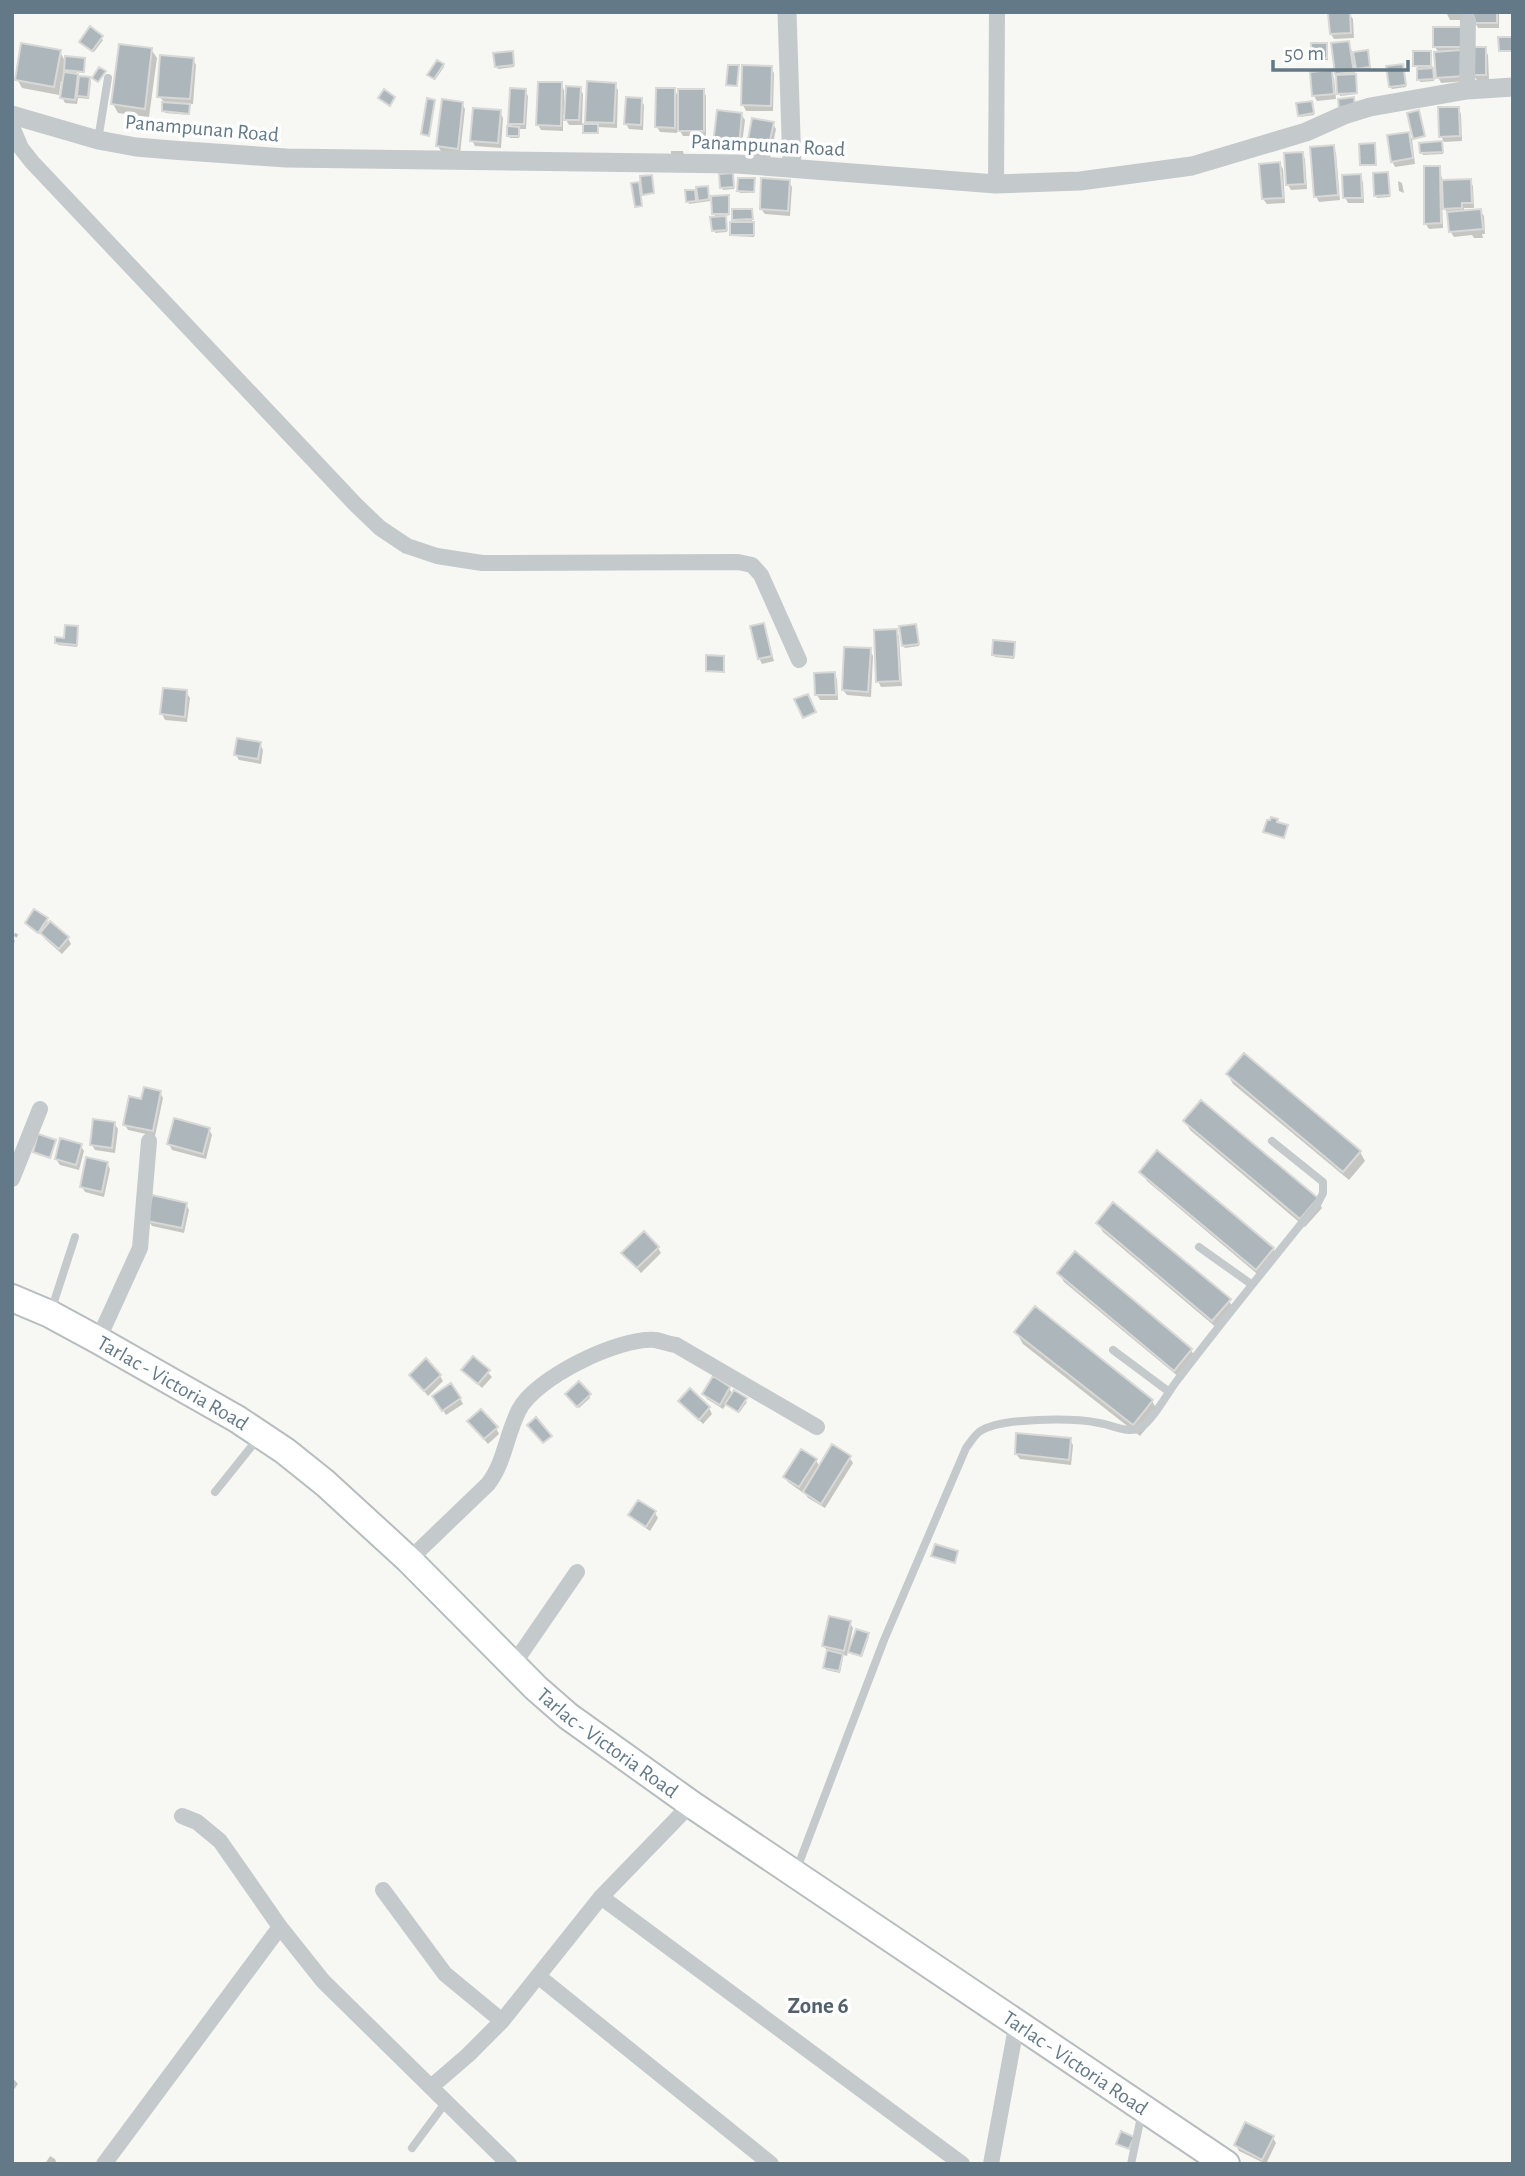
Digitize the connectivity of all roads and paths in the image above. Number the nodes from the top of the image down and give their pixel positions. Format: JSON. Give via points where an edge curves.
{"nodes":[{"id":1,"x":787,"y":12,"type":"edge"},
{"id":2,"x":997,"y":12,"type":"edge"},
{"id":3,"x":1468,"y":20,"type":"dead end"},
{"id":4,"x":107,"y":78,"type":"dead end"},
{"id":5,"x":1513,"y":87,"type":"edge"},
{"id":6,"x":1467,"y":90,"type":"junction"},
{"id":7,"x":12,"y":115,"type":"edge"},
{"id":8,"x":12,"y":127,"type":"edge"},
{"id":9,"x":98,"y":140,"type":"junction"},
{"id":10,"x":792,"y":167,"type":"junction"},
{"id":11,"x":996,"y":184,"type":"junction"},
{"id":12,"x":799,"y":660,"type":"dead end"},
{"id":13,"x":18,"y":931,"type":"dead end"},
{"id":14,"x":12,"y":943,"type":"edge"},
{"id":15,"x":40,"y":1110,"type":"dead end"},
{"id":16,"x":149,"y":1141,"type":"dead end"},
{"id":17,"x":1272,"y":1141,"type":"dead end"},
{"id":18,"x":12,"y":1179,"type":"edge"},
{"id":19,"x":75,"y":1237,"type":"dead end"},
{"id":20,"x":1199,"y":1247,"type":"dead end"},
{"id":21,"x":1251,"y":1284,"type":"junction"},
{"id":22,"x":12,"y":1298,"type":"edge"},
{"id":23,"x":50,"y":1314,"type":"junction"},
{"id":24,"x":99,"y":1339,"type":"junction"},
{"id":25,"x":1113,"y":1350,"type":"dead end"},
{"id":26,"x":1168,"y":1391,"type":"junction"},
{"id":27,"x":817,"y":1427,"type":"dead end"},
{"id":28,"x":261,"y":1435,"type":"junction"},
{"id":29,"x":215,"y":1492,"type":"dead end"},
{"id":30,"x":409,"y":1560,"type":"junction"},
{"id":31,"x":578,"y":1572,"type":"dead end"},
{"id":32,"x":513,"y":1665,"type":"junction"},
{"id":33,"x":691,"y":1804,"type":"junction"},
{"id":34,"x":182,"y":1815,"type":"dead end"},
{"id":35,"x":795,"y":1873,"type":"junction"},
{"id":36,"x":383,"y":1890,"type":"dead end"},
{"id":37,"x":601,"y":1897,"type":"junction"},
{"id":38,"x":280,"y":1927,"type":"junction"},
{"id":39,"x":538,"y":1976,"type":"junction"},
{"id":40,"x":502,"y":2021,"type":"junction"},
{"id":41,"x":1017,"y":2022,"type":"junction"},
{"id":42,"x":431,"y":2087,"type":"junction"},
{"id":43,"x":446,"y":2102,"type":"junction"},
{"id":44,"x":1144,"y":2106,"type":"junction"},
{"id":45,"x":411,"y":2148,"type":"dead end"},
{"id":46,"x":104,"y":2164,"type":"edge"},
{"id":47,"x":509,"y":2164,"type":"edge"},
{"id":48,"x":771,"y":2164,"type":"edge"},
{"id":49,"x":962,"y":2164,"type":"edge"},
{"id":50,"x":991,"y":2164,"type":"edge"},
{"id":51,"x":1131,"y":2164,"type":"edge"},
{"id":52,"x":1226,"y":2164,"type":"edge"}],
"edges":[{"from":1,"to":10,"type":"street"},
{"from":2,"to":11,"type":"street"},
{"from":3,"to":6,"type":"street"},
{"from":4,"to":9,"type":"lane"},
{"from":5,"to":6,"type":"street","name":"Panampunan Road"},
{"from":6,"to":11,"type":"street","name":"Panampunan Road","via":[[1370,107],[1306,132],[1192,166],[1080,181]]},
{"from":7,"to":9,"type":"street","name":"Panampunan Road"},
{"from":8,"to":12,"type":"street","via":[[32,162],[356,505],[389,534],[437,556],[481,563],[752,565],[761,575]]},
{"from":9,"to":10,"type":"street","name":"Panampunan Road","via":[[286,158]]},
{"from":10,"to":11,"type":"street","name":"Panampunan Road"},
{"from":13,"to":14,"type":"path"},
{"from":15,"to":18,"type":"street"},
{"from":16,"to":24,"type":"street","via":[[140,1248]]},
{"from":17,"to":21,"type":"lane","via":[[1323,1182],[1323,1193]]},
{"from":19,"to":23,"type":"lane"},
{"from":20,"to":21,"type":"lane"},
{"from":21,"to":26,"type":"lane"},
{"from":22,"to":23,"type":"main road","name":"Tarlac - Victoria Road"},
{"from":23,"to":24,"type":"main road","name":"Tarlac - Victoria Road"},
{"from":24,"to":28,"type":"main road","name":"Tarlac - Victoria Road"},
{"from":25,"to":26,"type":"lane"},
{"from":26,"to":35,"type":"lane","via":[[1146,1424],[1136,1430],[1042,1419],[992,1425],[977,1433],[947,1490],[884,1640]]},
{"from":27,"to":30,"type":"street","via":[[676,1345],[639,1341],[584,1358],[534,1391],[520,1407],[497,1473]]},
{"from":28,"to":29,"type":"lane"},
{"from":28,"to":30,"type":"main road","name":"Tarlac - Victoria Road","via":[[325,1483]]},
{"from":30,"to":32,"type":"main road","name":"Tarlac - Victoria Road"},
{"from":31,"to":32,"type":"street"},
{"from":32,"to":33,"type":"main road","name":"Tarlac - Victoria Road","via":[[568,1716]]},
{"from":33,"to":35,"type":"main road","name":"Tarlac - Victoria Road"},
{"from":33,"to":37,"type":"street"},
{"from":34,"to":38,"type":"street","via":[[220,1841]]},
{"from":35,"to":41,"type":"main road","name":"Tarlac - Victoria Road"},
{"from":36,"to":40,"type":"street","via":[[445,1974]]},
{"from":37,"to":39,"type":"street"},
{"from":37,"to":49,"type":"street"},
{"from":38,"to":42,"type":"street","via":[[323,1981]]},
{"from":38,"to":46,"type":"street"},
{"from":39,"to":40,"type":"street"},
{"from":39,"to":48,"type":"street"},
{"from":40,"to":42,"type":"street"},
{"from":41,"to":44,"type":"main road","name":"Tarlac - Victoria Road"},
{"from":41,"to":50,"type":"street"},
{"from":42,"to":43,"type":"street"},
{"from":43,"to":45,"type":"lane"},
{"from":43,"to":47,"type":"street"},
{"from":44,"to":51,"type":"lane"},
{"from":44,"to":52,"type":"main road","name":"Tarlac - Victoria Road"}]}
